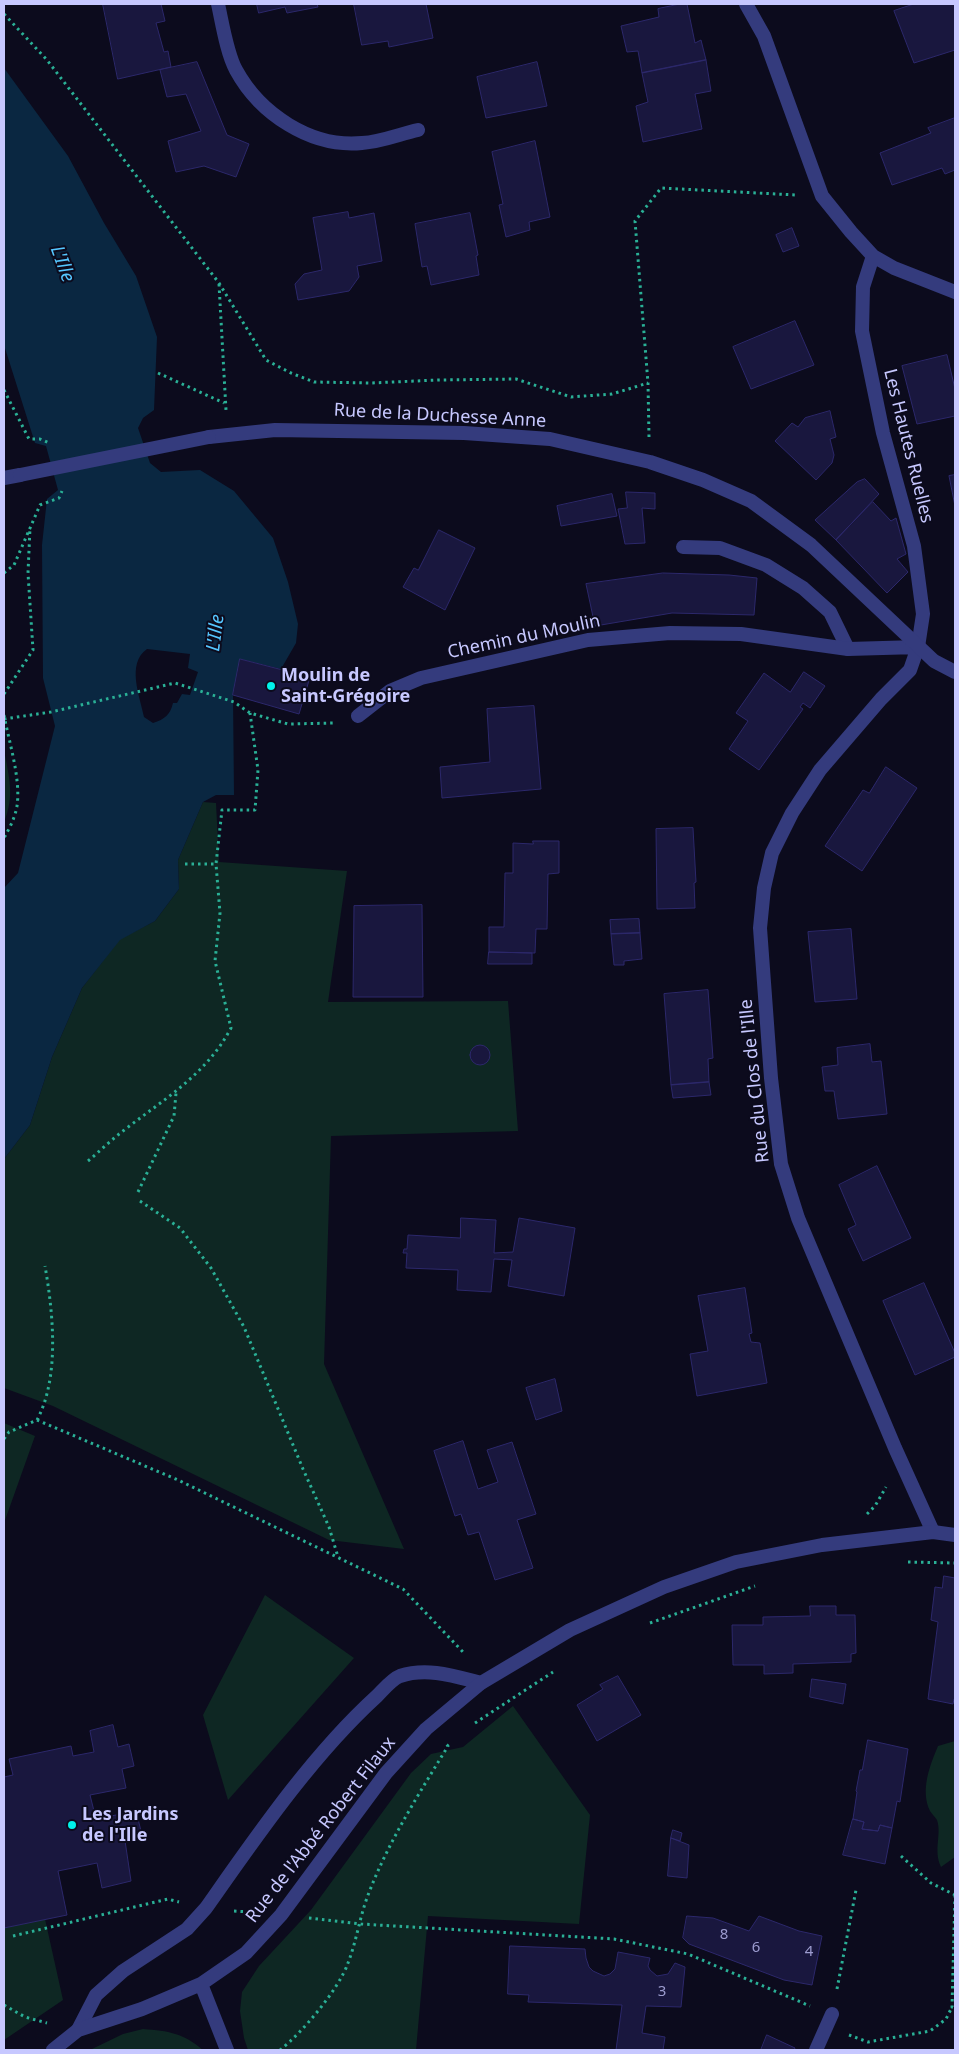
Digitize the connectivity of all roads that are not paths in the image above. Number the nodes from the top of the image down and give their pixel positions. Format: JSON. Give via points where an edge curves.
{"nodes":[{"id":1,"x":218,"y":4,"type":"edge"},
{"id":2,"x":746,"y":4,"type":"edge"},
{"id":3,"x":418,"y":130,"type":"dead end"},
{"id":4,"x":873,"y":256,"type":"junction"},
{"id":5,"x":955,"y":292,"type":"edge"},
{"id":6,"x":4,"y":478,"type":"edge"},
{"id":7,"x":683,"y":547,"type":"dead end"},
{"id":8,"x":918,"y":647,"type":"junction"},
{"id":9,"x":848,"y":649,"type":"junction"},
{"id":10,"x":955,"y":672,"type":"edge"},
{"id":11,"x":358,"y":716,"type":"road end"},
{"id":12,"x":933,"y":1532,"type":"junction"},
{"id":13,"x":955,"y":1535,"type":"edge"},
{"id":14,"x":481,"y":1683,"type":"junction"},
{"id":15,"x":201,"y":1984,"type":"junction"},
{"id":16,"x":832,"y":2014,"type":"road end"},
{"id":17,"x":78,"y":2030,"type":"junction"},
{"id":18,"x":53,"y":2050,"type":"edge"},
{"id":19,"x":227,"y":2050,"type":"edge"},
{"id":20,"x":816,"y":2050,"type":"edge"}],
"edges":[{"from":1,"to":3,"type":"street","via":[[235,70],[262,105],[294,129],[332,143],[363,143]]},
{"from":2,"to":4,"type":"street","via":[[764,36],[822,196]]},
{"from":4,"to":5,"type":"street","via":[[894,268]]},
{"from":4,"to":8,"type":"street","name":"Les Hautes Ruelles","via":[[863,287],[862,331],[883,433],[914,546],[923,614]]},
{"from":6,"to":8,"type":"street","name":"Rue de la Duchesse Anne","bridge":true,"via":[[209,436],[275,430],[474,434],[550,439],[650,462],[751,501],[811,545]]},
{"from":7,"to":9,"type":"street","via":[[720,548],[766,565],[804,588],[830,612]]},
{"from":8,"to":9,"type":"street","name":"Chemin du Moulin"},
{"from":8,"to":10,"type":"street","name":"Rue de la Duchesse Anne","via":[[934,661]]},
{"from":8,"to":12,"type":"street","name":"Rue du Clos de l'Ille","via":[[910,670],[820,770],[792,813],[772,853],[760,928],[770,1078],[781,1164],[798,1218]]},
{"from":9,"to":11,"type":"street","name":"Chemin du Moulin","via":[[741,634],[670,633],[588,640],[420,678],[390,692]]},
{"from":12,"to":13,"type":"street","name":"Rue de l'Abbé Robert Filaux"},
{"from":12,"to":14,"type":"street","name":"Rue de l'Abbé Robert Filaux","via":[[808,1547],[736,1562],[664,1587],[570,1630]]},
{"from":14,"to":15,"type":"street","name":"Rue de l'Abbé Robert Filaux","via":[[426,1729],[386,1773],[281,1915],[246,1953]]},
{"from":14,"to":17,"type":"street","via":[[440,1672],[398,1677],[366,1705],[317,1758],[187,1929],[124,1971],[96,1995]]},
{"from":15,"to":17,"type":"street","name":"Rue de l'Abbé Robert Filaux","via":[[142,2009]]},
{"from":15,"to":19,"type":"street"},
{"from":16,"to":20,"type":"street"},
{"from":17,"to":18,"type":"street","name":"Rue de l'Abbé Robert Filaux"}]}
